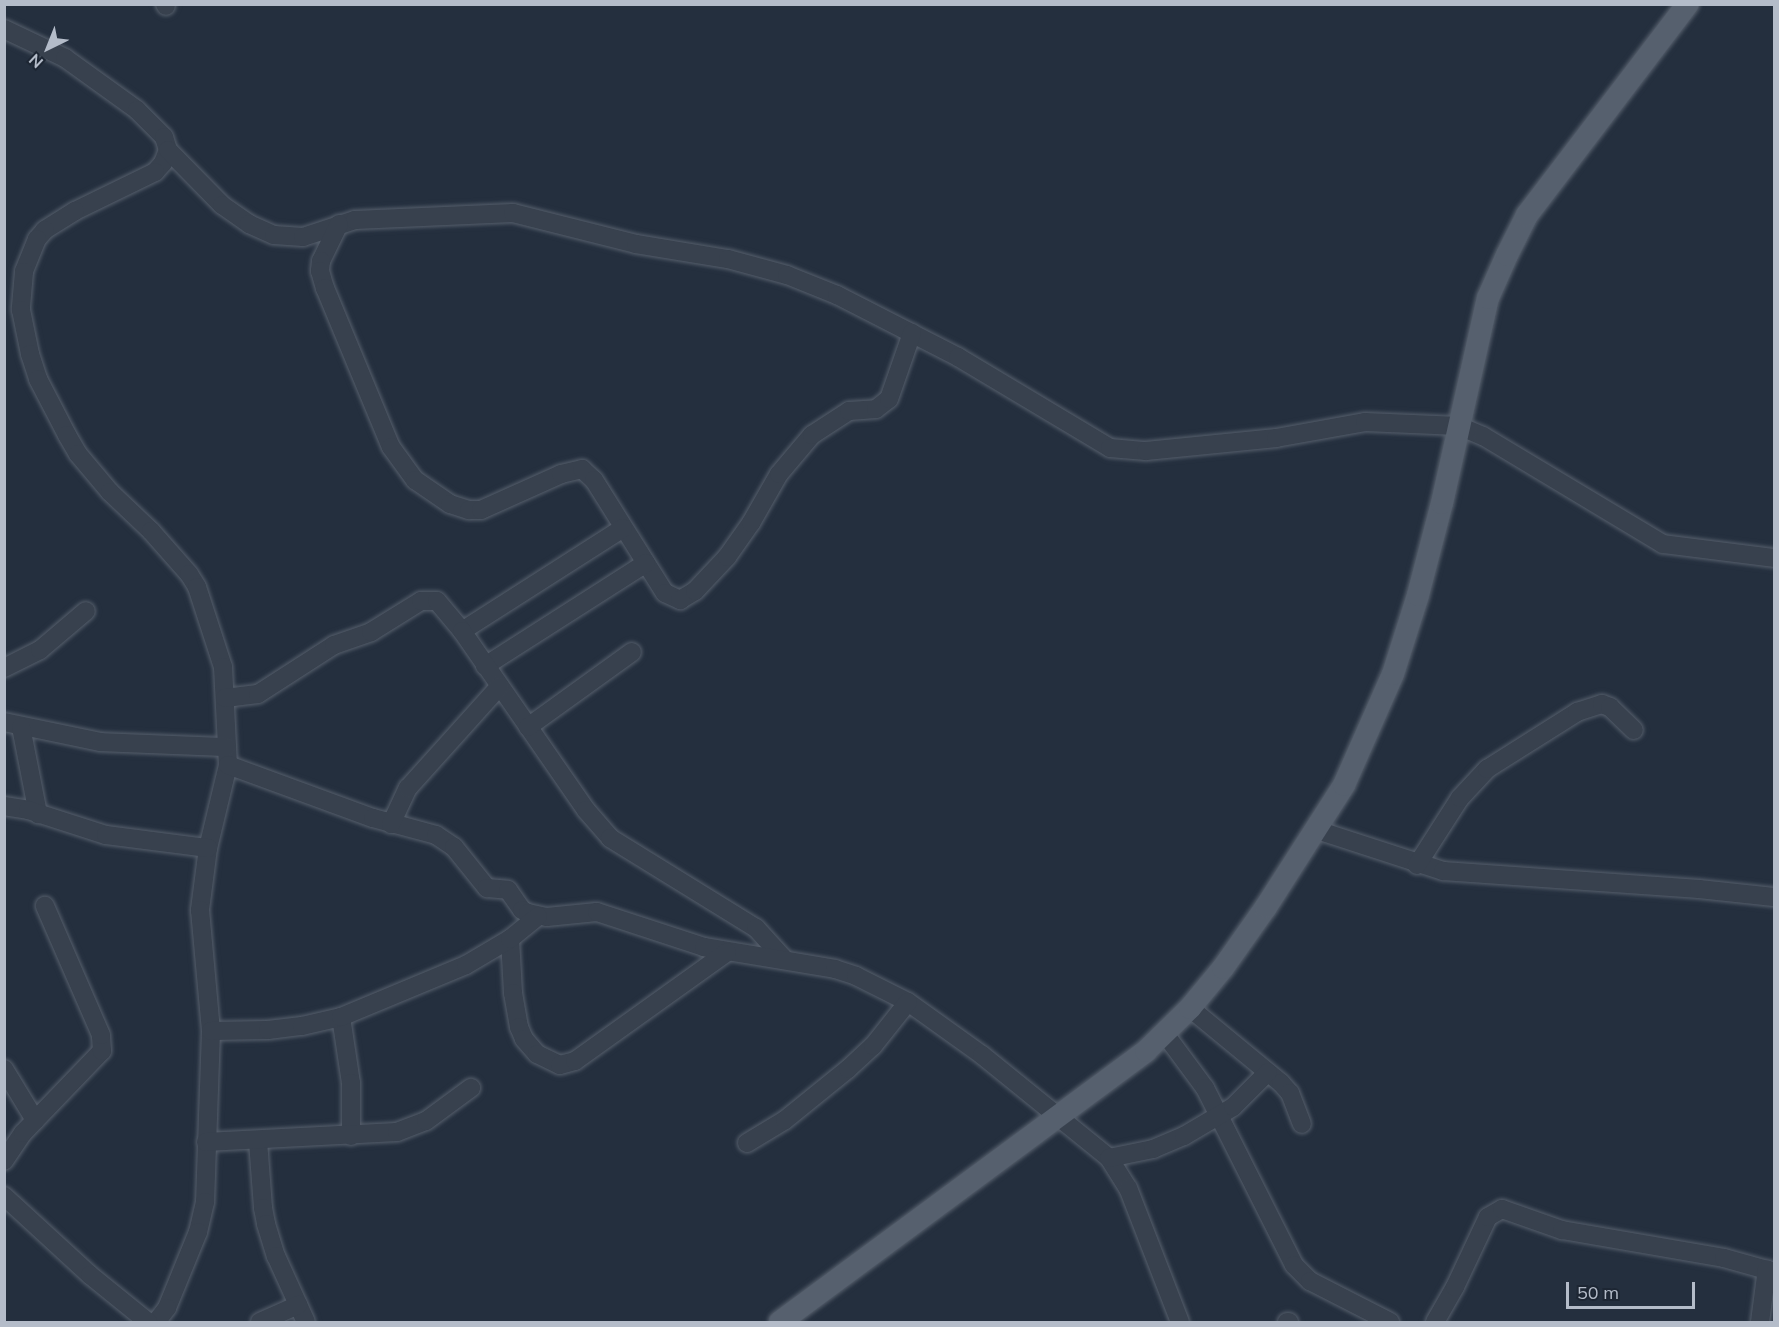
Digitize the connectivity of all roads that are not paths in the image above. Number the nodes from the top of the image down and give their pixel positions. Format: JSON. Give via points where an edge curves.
{"nodes":[{"id":1,"x":1688,"y":4,"type":"edge"},
{"id":2,"x":4,"y":29,"type":"edge"},
{"id":3,"x":168,"y":150,"type":"junction"},
{"id":4,"x":339,"y":224,"type":"junction"},
{"id":5,"x":912,"y":333,"type":"junction"},
{"id":6,"x":1459,"y":426,"type":"junction"},
{"id":7,"x":623,"y":528,"type":"junction"},
{"id":8,"x":1774,"y":558,"type":"edge"},
{"id":9,"x":646,"y":563,"type":"junction"},
{"id":10,"x":86,"y":611,"type":"dead end"},
{"id":11,"x":462,"y":631,"type":"junction"},
{"id":12,"x":632,"y":652,"type":"dead end"},
{"id":13,"x":485,"y":666,"type":"junction"},
{"id":14,"x":4,"y":668,"type":"edge"},
{"id":15,"x":500,"y":686,"type":"junction"},
{"id":16,"x":225,"y":698,"type":"junction"},
{"id":17,"x":13,"y":725,"type":"edge"},
{"id":18,"x":528,"y":727,"type":"junction"},
{"id":19,"x":1634,"y":730,"type":"dead end"},
{"id":20,"x":227,"y":747,"type":"junction"},
{"id":21,"x":228,"y":765,"type":"junction"},
{"id":22,"x":4,"y":806,"type":"edge"},
{"id":23,"x":38,"y":814,"type":"junction"},
{"id":24,"x":391,"y":824,"type":"junction"},
{"id":25,"x":1317,"y":830,"type":"junction"},
{"id":26,"x":208,"y":848,"type":"junction"},
{"id":27,"x":1417,"y":865,"type":"junction"},
{"id":28,"x":1774,"y":897,"type":"edge"},
{"id":29,"x":45,"y":906,"type":"dead end"},
{"id":30,"x":538,"y":916,"type":"junction"},
{"id":31,"x":510,"y":939,"type":"junction"},
{"id":32,"x":727,"y":952,"type":"junction"},
{"id":33,"x":785,"y":960,"type":"junction"},
{"id":34,"x":908,"y":1002,"type":"junction"},
{"id":35,"x":1190,"y":1008,"type":"junction"},
{"id":36,"x":341,"y":1017,"type":"junction"},
{"id":37,"x":211,"y":1031,"type":"junction"},
{"id":38,"x":1165,"y":1034,"type":"junction"},
{"id":39,"x":4,"y":1068,"type":"edge"},
{"id":40,"x":1268,"y":1072,"type":"junction"},
{"id":41,"x":471,"y":1088,"type":"dead end"},
{"id":42,"x":1058,"y":1116,"type":"junction"},
{"id":43,"x":1219,"y":1116,"type":"junction"},
{"id":44,"x":35,"y":1120,"type":"junction"},
{"id":45,"x":1302,"y":1124,"type":"dead end"},
{"id":46,"x":351,"y":1136,"type":"junction"},
{"id":47,"x":258,"y":1141,"type":"junction"},
{"id":48,"x":206,"y":1142,"type":"junction"},
{"id":49,"x":747,"y":1143,"type":"dead end"},
{"id":50,"x":1109,"y":1158,"type":"junction"},
{"id":51,"x":4,"y":1161,"type":"edge"},
{"id":52,"x":4,"y":1196,"type":"edge"},
{"id":53,"x":1771,"y":1270,"type":"edge"},
{"id":54,"x":298,"y":1305,"type":"junction"},
{"id":55,"x":148,"y":1323,"type":"edge"},
{"id":56,"x":156,"y":1323,"type":"edge"},
{"id":57,"x":260,"y":1323,"type":"edge"},
{"id":58,"x":306,"y":1323,"type":"edge"},
{"id":59,"x":780,"y":1323,"type":"edge"},
{"id":60,"x":1180,"y":1323,"type":"edge"},
{"id":61,"x":1390,"y":1323,"type":"edge"},
{"id":62,"x":1435,"y":1323,"type":"edge"},
{"id":63,"x":1760,"y":1323,"type":"edge"}],
"edges":[{"from":1,"to":6,"type":"main road","via":[[1527,215],[1488,298]]},
{"from":2,"to":3,"type":"street","via":[[65,58],[137,110],[164,136]]},
{"from":3,"to":4,"type":"street","via":[[222,205],[249,224],[290,238],[317,234]]},
{"from":3,"to":16,"type":"street","via":[[155,172],[75,211],[37,239],[24,273],[21,310],[38,379],[78,454],[110,492],[179,560],[197,587],[223,667]]},
{"from":4,"to":5,"type":"street","via":[[406,216],[528,216],[636,244],[728,259],[787,275]]},
{"from":4,"to":7,"type":"street","via":[[321,261],[325,288],[391,447],[415,480],[450,504],[481,510],[561,474],[582,469],[594,480]]},
{"from":5,"to":6,"type":"street","via":[[1091,438],[1129,452],[1276,438],[1365,422]]},
{"from":5,"to":9,"type":"street","via":[[889,399],[876,409],[849,411],[812,435],[778,474],[739,542],[695,591],[680,600],[672,598]]},
{"from":6,"to":8,"type":"street","via":[[1483,436],[1663,544]]},
{"from":6,"to":25,"type":"main road","via":[[1418,595],[1393,674],[1344,785]]},
{"from":7,"to":9,"type":"street"},
{"from":7,"to":11,"type":"street"},
{"from":9,"to":13,"type":"street"},
{"from":10,"to":14,"type":"street","via":[[40,650]]},
{"from":11,"to":13,"type":"street"},
{"from":11,"to":16,"type":"street","via":[[437,601],[421,601],[371,632],[321,651],[258,694]]},
{"from":12,"to":18,"type":"street"},
{"from":13,"to":15,"type":"street"},
{"from":15,"to":18,"type":"street"},
{"from":15,"to":24,"type":"street","via":[[408,788]]},
{"from":16,"to":20,"type":"street"},
{"from":17,"to":20,"type":"street","via":[[101,742]]},
{"from":17,"to":23,"type":"street"},
{"from":18,"to":33,"type":"street","via":[[610,838],[756,928]]},
{"from":19,"to":27,"type":"street","via":[[1602,704],[1577,712],[1487,769],[1461,798]]},
{"from":20,"to":21,"type":"street"},
{"from":21,"to":24,"type":"street"},
{"from":21,"to":26,"type":"street"},
{"from":22,"to":23,"type":"street"},
{"from":23,"to":26,"type":"street","via":[[106,836]]},
{"from":24,"to":30,"type":"street","via":[[425,831],[447,841],[486,888],[508,890],[522,910]]},
{"from":25,"to":27,"type":"street"},
{"from":25,"to":35,"type":"main road","via":[[1223,968]]},
{"from":26,"to":37,"type":"street","via":[[200,910]]},
{"from":27,"to":28,"type":"street","via":[[1443,871]]},
{"from":29,"to":44,"type":"street","via":[[103,1043],[98,1057]]},
{"from":30,"to":31,"type":"street"},
{"from":30,"to":32,"type":"street","via":[[597,912]]},
{"from":31,"to":32,"type":"street","via":[[519,1027],[537,1054],[560,1065],[575,1061]]},
{"from":31,"to":36,"type":"street","via":[[466,965]]},
{"from":32,"to":33,"type":"street"},
{"from":33,"to":34,"type":"street","via":[[856,976]]},
{"from":34,"to":42,"type":"street"},
{"from":34,"to":49,"type":"street","via":[[873,1046],[848,1069],[784,1120]]},
{"from":35,"to":38,"type":"main road"},
{"from":35,"to":40,"type":"street"},
{"from":36,"to":37,"type":"street","via":[[279,1029]]},
{"from":36,"to":46,"type":"street","via":[[351,1083]]},
{"from":37,"to":48,"type":"street"},
{"from":38,"to":42,"type":"main road"},
{"from":38,"to":43,"type":"street","via":[[1197,1075]]},
{"from":39,"to":44,"type":"street"},
{"from":40,"to":43,"type":"street","via":[[1244,1098]]},
{"from":40,"to":45,"type":"street","via":[[1290,1093]]},
{"from":41,"to":46,"type":"street","via":[[414,1128]]},
{"from":42,"to":50,"type":"street"},
{"from":42,"to":59,"type":"main road"},
{"from":43,"to":50,"type":"street","via":[[1168,1144]]},
{"from":43,"to":61,"type":"street","via":[[1286,1253],[1301,1274]]},
{"from":44,"to":51,"type":"street"},
{"from":46,"to":47,"type":"street"},
{"from":47,"to":48,"type":"street"},
{"from":47,"to":54,"type":"street","via":[[266,1224]]},
{"from":48,"to":56,"type":"street","via":[[204,1202],[198,1232],[167,1308]]},
{"from":50,"to":60,"type":"street","via":[[1128,1188]]},
{"from":52,"to":55,"type":"street"},
{"from":53,"to":62,"type":"street","via":[[1562,1230],[1502,1209],[1488,1217]]},
{"from":53,"to":63,"type":"street"},
{"from":54,"to":57,"type":"street"},
{"from":54,"to":58,"type":"street"}]}
